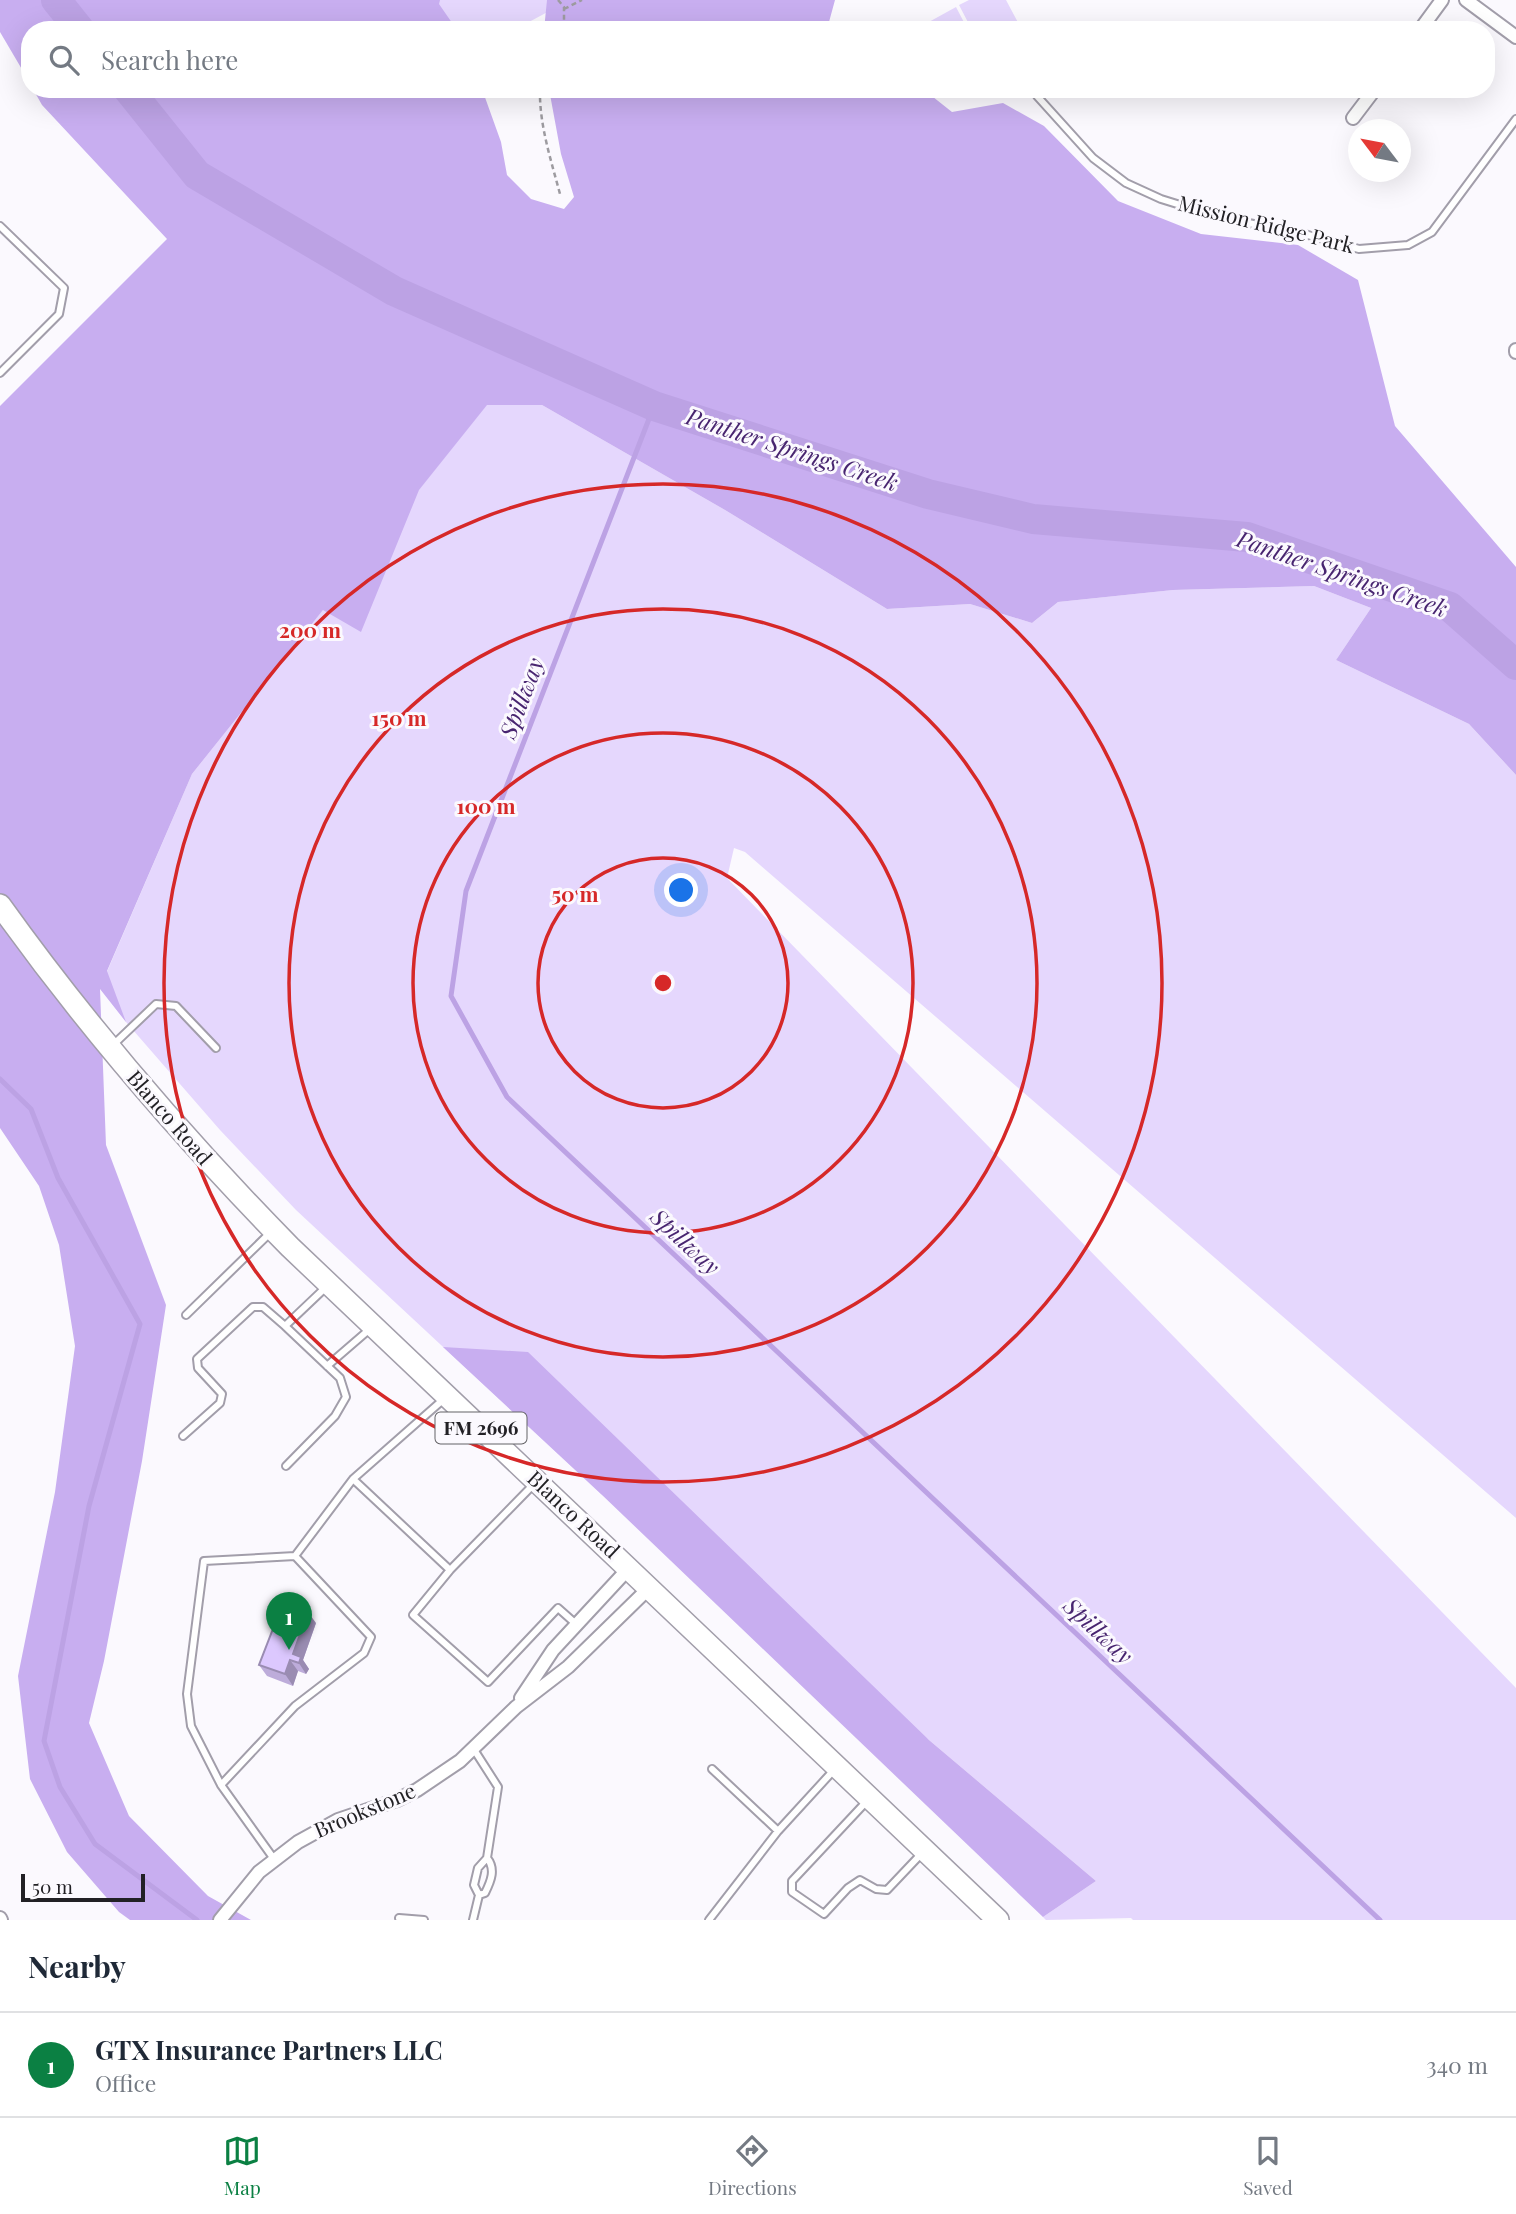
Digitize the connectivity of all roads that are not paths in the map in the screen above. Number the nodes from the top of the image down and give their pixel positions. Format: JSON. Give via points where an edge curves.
{"nodes":[{"id":1,"x":1442,"y":0,"type":"edge"},
{"id":2,"x":1466,"y":0,"type":"edge"},
{"id":3,"x":1427,"y":21,"type":"edge"},
{"id":4,"x":1494,"y":21,"type":"edge"},
{"id":5,"x":1495,"y":21,"type":"edge"},
{"id":6,"x":1516,"y":37,"type":"edge"},
{"id":7,"x":1039,"y":98,"type":"edge"},
{"id":8,"x":1368,"y":98,"type":"edge"},
{"id":9,"x":1353,"y":118,"type":"dead end"},
{"id":10,"x":1516,"y":119,"type":"edge"},
{"id":11,"x":0,"y":226,"type":"edge"},
{"id":12,"x":0,"y":373,"type":"edge"},
{"id":13,"x":1,"y":907,"type":"edge"},
{"id":14,"x":216,"y":1048,"type":"dead end"},
{"id":15,"x":109,"y":1049,"type":"junction"},
{"id":16,"x":273,"y":1230,"type":"junction"},
{"id":17,"x":330,"y":1284,"type":"junction"},
{"id":18,"x":186,"y":1315,"type":"dead end"},
{"id":19,"x":285,"y":1326,"type":"junction"},
{"id":20,"x":373,"y":1326,"type":"junction"},
{"id":21,"x":327,"y":1366,"type":"junction"},
{"id":22,"x":447,"y":1396,"type":"junction"},
{"id":23,"x":183,"y":1436,"type":"dead end"},
{"id":24,"x":286,"y":1466,"type":"dead end"},
{"id":25,"x":353,"y":1479,"type":"junction"},
{"id":26,"x":537,"y":1481,"type":"junction"},
{"id":27,"x":295,"y":1556,"type":"junction"},
{"id":28,"x":629,"y":1568,"type":"junction"},
{"id":29,"x":450,"y":1570,"type":"junction"},
{"id":30,"x":649,"y":1588,"type":"junction"},
{"id":31,"x":576,"y":1625,"type":"junction"},
{"id":32,"x":516,"y":1707,"type":"junction"},
{"id":33,"x":473,"y":1748,"type":"junction"},
{"id":34,"x":837,"y":1767,"type":"junction"},
{"id":35,"x":712,"y":1769,"type":"dead end"},
{"id":36,"x":221,"y":1785,"type":"junction"},
{"id":37,"x":870,"y":1798,"type":"junction"},
{"id":38,"x":778,"y":1830,"type":"junction"},
{"id":39,"x":925,"y":1850,"type":"junction"},
{"id":40,"x":487,"y":1858,"type":"junction"},
{"id":41,"x":274,"y":1859,"type":"junction"},
{"id":42,"x":479,"y":1895,"type":"junction"},
{"id":43,"x":399,"y":1917,"type":"dead end"},
{"id":44,"x":220,"y":1920,"type":"edge"},
{"id":45,"x":424,"y":1920,"type":"edge"},
{"id":46,"x":473,"y":1920,"type":"edge"},
{"id":47,"x":709,"y":1920,"type":"edge"},
{"id":48,"x":998,"y":1920,"type":"edge"}],
"edges":[{"from":1,"to":3,"type":"street"},
{"from":2,"to":4,"type":"street"},
{"from":5,"to":6,"type":"street"},
{"from":7,"to":10,"type":"lane","name":"Mission Ridge Park","via":[[1093,158],[1126,183],[1219,217],[1359,249],[1408,245],[1432,232]]},
{"from":8,"to":9,"type":"street"},
{"from":11,"to":12,"type":"lane","via":[[64,288],[59,314]]},
{"from":13,"to":15,"type":"main road","name":"Blanco Road","number":"FM 2696"},
{"from":14,"to":15,"type":"lane","via":[[176,1006],[156,1004]]},
{"from":15,"to":16,"type":"main road","name":"Blanco Road","number":"FM 2696"},
{"from":16,"to":17,"type":"main road","name":"Blanco Road","number":"FM 2696"},
{"from":16,"to":18,"type":"lane"},
{"from":17,"to":19,"type":"lane"},
{"from":17,"to":20,"type":"main road","name":"Blanco Road","number":"FM 2696"},
{"from":19,"to":21,"type":"lane"},
{"from":19,"to":23,"type":"lane","via":[[263,1307],[253,1307],[197,1359],[198,1368],[222,1394],[220,1403]]},
{"from":20,"to":21,"type":"lane"},
{"from":20,"to":22,"type":"main road","name":"Blanco Road","number":"FM 2696"},
{"from":21,"to":24,"type":"lane","via":[[340,1378],[346,1397],[335,1416]]},
{"from":22,"to":25,"type":"lane"},
{"from":22,"to":26,"type":"main road","name":"Blanco Road","number":"FM 2696"},
{"from":25,"to":27,"type":"lane"},
{"from":25,"to":29,"type":"lane"},
{"from":26,"to":28,"type":"main road","name":"Blanco Road","number":"FM 2696"},
{"from":26,"to":29,"type":"lane"},
{"from":27,"to":36,"type":"lane","via":[[204,1561],[187,1693],[191,1726]]},
{"from":27,"to":36,"type":"lane","via":[[372,1637],[365,1653],[295,1706]]},
{"from":28,"to":30,"type":"main road","name":"Blanco Road","number":"FM 2696"},
{"from":28,"to":31,"type":"street","name":"Brookstone"},
{"from":29,"to":31,"type":"lane","via":[[413,1615],[488,1682],[558,1608]]},
{"from":30,"to":32,"type":"street","name":"Brookstone","via":[[568,1667]]},
{"from":30,"to":34,"type":"main road","name":"Blanco Road","number":"FM 2696"},
{"from":31,"to":32,"type":"street","name":"Brookstone","via":[[553,1650]]},
{"from":32,"to":33,"type":"street","name":"Brookstone"},
{"from":33,"to":40,"type":"lane","via":[[498,1787]]},
{"from":33,"to":41,"type":"street","name":"Brookstone","via":[[417,1790],[338,1820]]},
{"from":34,"to":37,"type":"main road","name":"Blanco Road","number":"FM 2696"},
{"from":34,"to":38,"type":"lane"},
{"from":35,"to":38,"type":"lane"},
{"from":36,"to":41,"type":"lane"},
{"from":37,"to":39,"type":"main road","name":"Blanco Road","number":"FM 2696"},
{"from":37,"to":39,"type":"lane","via":[[792,1881],[792,1892],[824,1914],[860,1880],[887,1890]]},
{"from":38,"to":47,"type":"lane"},
{"from":39,"to":48,"type":"main road","name":"Blanco Road","number":"FM 2696"},
{"from":40,"to":42,"type":"lane","via":[[478,1868],[474,1885]]},
{"from":40,"to":42,"type":"lane","via":[[493,1872],[485,1893]]},
{"from":41,"to":44,"type":"street","name":"Brookstone"},
{"from":42,"to":46,"type":"lane"},
{"from":43,"to":45,"type":"lane"}]}
